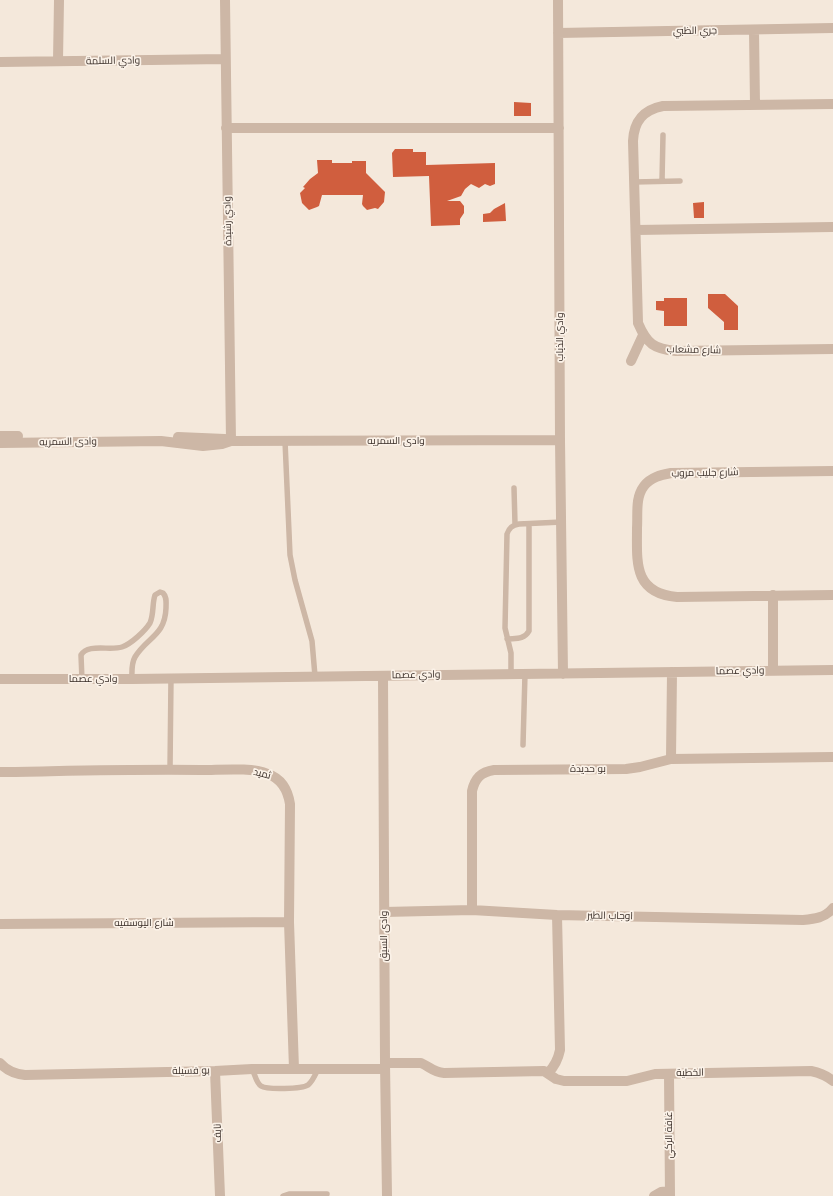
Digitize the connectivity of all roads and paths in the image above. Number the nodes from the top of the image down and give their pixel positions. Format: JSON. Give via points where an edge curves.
{"nodes":[{"id":1,"x":59,"y":0,"type":"edge"},
{"id":2,"x":225,"y":0,"type":"edge"},
{"id":3,"x":558,"y":0,"type":"edge"},
{"id":4,"x":833,"y":28,"type":"edge"},
{"id":5,"x":754,"y":30,"type":"junction"},
{"id":6,"x":558,"y":33,"type":"junction"},
{"id":7,"x":225,"y":59,"type":"junction"},
{"id":8,"x":58,"y":61,"type":"junction"},
{"id":9,"x":0,"y":62,"type":"edge"},
{"id":10,"x":833,"y":104,"type":"edge"},
{"id":11,"x":755,"y":105,"type":"junction"},
{"id":12,"x":226,"y":128,"type":"junction"},
{"id":13,"x":558,"y":128,"type":"junction"},
{"id":14,"x":663,"y":135,"type":"dead end"},
{"id":15,"x":662,"y":181,"type":"junction"},
{"id":16,"x":680,"y":181,"type":"dead end"},
{"id":17,"x":634,"y":182,"type":"junction"},
{"id":18,"x":833,"y":227,"type":"edge"},
{"id":19,"x":636,"y":230,"type":"junction"},
{"id":20,"x":643,"y":335,"type":"junction"},
{"id":21,"x":833,"y":349,"type":"edge"},
{"id":22,"x":631,"y":361,"type":"dead end"},
{"id":23,"x":0,"y":436,"type":"edge"},
{"id":24,"x":560,"y":440,"type":"junction"},
{"id":25,"x":231,"y":441,"type":"junction"},
{"id":26,"x":285,"y":441,"type":"junction"},
{"id":27,"x":0,"y":444,"type":"edge"},
{"id":28,"x":833,"y":471,"type":"edge"},
{"id":29,"x":514,"y":488,"type":"dead end"},
{"id":30,"x":562,"y":522,"type":"junction"},
{"id":31,"x":515,"y":524,"type":"junction"},
{"id":32,"x":529,"y":524,"type":"junction"},
{"id":33,"x":833,"y":595,"type":"edge"},
{"id":34,"x":773,"y":596,"type":"junction"},
{"id":35,"x":507,"y":639,"type":"junction"},
{"id":36,"x":833,"y":670,"type":"edge"},
{"id":37,"x":773,"y":671,"type":"junction"},
{"id":38,"x":672,"y":672,"type":"junction"},
{"id":39,"x":511,"y":674,"type":"junction"},
{"id":40,"x":525,"y":674,"type":"junction"},
{"id":41,"x":563,"y":674,"type":"junction"},
{"id":42,"x":315,"y":676,"type":"junction"},
{"id":43,"x":383,"y":676,"type":"junction"},
{"id":44,"x":171,"y":678,"type":"junction"},
{"id":45,"x":0,"y":679,"type":"edge"},
{"id":46,"x":132,"y":679,"type":"junction"},
{"id":47,"x":82,"y":680,"type":"junction"},
{"id":48,"x":523,"y":745,"type":"dead end"},
{"id":49,"x":833,"y":756,"type":"edge"},
{"id":50,"x":671,"y":759,"type":"junction"},
{"id":51,"x":170,"y":769,"type":"junction"},
{"id":52,"x":0,"y":772,"type":"edge"},
{"id":53,"x":472,"y":910,"type":"junction"},
{"id":54,"x":832,"y":910,"type":"edge"},
{"id":55,"x":384,"y":912,"type":"junction"},
{"id":56,"x":557,"y":915,"type":"junction"},
{"id":57,"x":289,"y":922,"type":"junction"},
{"id":58,"x":0,"y":924,"type":"edge"},
{"id":59,"x":0,"y":1063,"type":"edge"},
{"id":60,"x":385,"y":1066,"type":"junction"},
{"id":61,"x":252,"y":1069,"type":"junction"},
{"id":62,"x":294,"y":1069,"type":"junction"},
{"id":63,"x":318,"y":1069,"type":"junction"},
{"id":64,"x":215,"y":1071,"type":"junction"},
{"id":65,"x":548,"y":1073,"type":"junction"},
{"id":66,"x":669,"y":1074,"type":"junction"},
{"id":67,"x":833,"y":1081,"type":"edge"},
{"id":68,"x":327,"y":1194,"type":"dead end"},
{"id":69,"x":670,"y":1194,"type":"edge"},
{"id":70,"x":220,"y":1196,"type":"edge"},
{"id":71,"x":283,"y":1196,"type":"edge"},
{"id":72,"x":387,"y":1196,"type":"edge"},
{"id":73,"x":654,"y":1196,"type":"edge"}],
"edges":[{"from":1,"to":8,"type":"street"},
{"from":2,"to":7,"type":"street","name":"وادي رشيدة"},
{"from":3,"to":6,"type":"street","name":"وادي الذياب"},
{"from":4,"to":5,"type":"street","name":"جري الظبي"},
{"from":5,"to":6,"type":"street","name":"جري الظبي"},
{"from":5,"to":11,"type":"street"},
{"from":6,"to":13,"type":"street","name":"وادي الذياب"},
{"from":7,"to":8,"type":"street","name":"وادي السلمة"},
{"from":7,"to":12,"type":"street","name":"وادي رشيدة"},
{"from":8,"to":9,"type":"street","name":"وادي السلمة"},
{"from":10,"to":11,"type":"street"},
{"from":11,"to":17,"type":"street","via":[[663,106],[647,112],[640,117],[634,133]]},
{"from":12,"to":13,"type":"street"},
{"from":12,"to":25,"type":"street","name":"وادي رشيدة"},
{"from":13,"to":24,"type":"street","name":"وادي الذياب"},
{"from":14,"to":15,"type":"lane"},
{"from":15,"to":16,"type":"lane"},
{"from":15,"to":17,"type":"lane"},
{"from":17,"to":19,"type":"street"},
{"from":18,"to":19,"type":"street"},
{"from":19,"to":20,"type":"street","via":[[638,323]]},
{"from":20,"to":21,"type":"street","name":"شارع مشعاب","via":[[663,350],[676,351]]},
{"from":20,"to":22,"type":"street"},
{"from":23,"to":25,"type":"street","name":"وادى السمريه","via":[[152,434]]},
{"from":24,"to":26,"type":"street","name":"وادى السمريه"},
{"from":24,"to":30,"type":"street","name":"وادي الذياب"},
{"from":25,"to":26,"type":"street","name":"وادى السمريه"},
{"from":25,"to":27,"type":"street","name":"وادى السمريه","via":[[204,446],[161,441]]},
{"from":26,"to":42,"type":"lane","via":[[290,555],[294,580],[312,641]]},
{"from":28,"to":34,"type":"street","name":"شارع جليب مروب","via":[[661,474],[652,478],[640,493],[638,568],[648,586],[666,596],[677,597]]},
{"from":29,"to":31,"type":"lane"},
{"from":30,"to":32,"type":"lane"},
{"from":30,"to":41,"type":"street","name":"وادي الذياب"},
{"from":31,"to":32,"type":"lane"},
{"from":31,"to":35,"type":"lane","via":[[507,534]]},
{"from":32,"to":35,"type":"lane","via":[[529,631],[525,637]]},
{"from":33,"to":34,"type":"street","name":"شارع جليب مروب"},
{"from":34,"to":37,"type":"street"},
{"from":35,"to":39,"type":"lane","via":[[511,653]]},
{"from":36,"to":37,"type":"street","name":"وادي عصما"},
{"from":37,"to":38,"type":"street","name":"وادي عصما"},
{"from":38,"to":41,"type":"street","name":"وادي عصما"},
{"from":38,"to":50,"type":"street"},
{"from":39,"to":40,"type":"street","name":"وادي عصما"},
{"from":39,"to":43,"type":"street","name":"وادي عصما"},
{"from":40,"to":41,"type":"street","name":"وادي عصما"},
{"from":40,"to":48,"type":"lane"},
{"from":42,"to":43,"type":"street","name":"وادي عصما"},
{"from":42,"to":44,"type":"street","name":"وادي عصما"},
{"from":43,"to":55,"type":"street","name":"وادى السيق"},
{"from":44,"to":46,"type":"street","name":"وادي عصما"},
{"from":44,"to":51,"type":"lane"},
{"from":45,"to":47,"type":"street","name":"وادي عصما"},
{"from":46,"to":47,"type":"street","name":"وادي عصما"},
{"from":46,"to":47,"type":"lane","via":[[132,666],[136,657],[159,631],[166,617],[166,598],[163,593],[154,595],[150,621],[129,644],[115,648],[89,648],[83,652]]},
{"from":49,"to":50,"type":"street","name":"بو حديدة"},
{"from":50,"to":53,"type":"street","name":"بو حديدة","via":[[640,768],[494,770],[479,775],[472,791]]},
{"from":51,"to":52,"type":"street","name":"ثميد"},
{"from":51,"to":57,"type":"street","name":"ثميد","via":[[260,771],[273,776],[284,786],[290,804]]},
{"from":53,"to":55,"type":"street","name":"اوجاب الطير"},
{"from":53,"to":56,"type":"street","name":"اوجاب الطير"},
{"from":54,"to":56,"type":"street","name":"اوجاب الطير","via":[[824,916],[803,920]]},
{"from":55,"to":60,"type":"street","name":"وادى السيق"},
{"from":56,"to":65,"type":"street","via":[[560,1050],[555,1065]]},
{"from":57,"to":58,"type":"street","name":"شارع اليوسفيه"},
{"from":57,"to":62,"type":"street","name":"ثميد"},
{"from":59,"to":64,"type":"street","name":"بو فسيلة","via":[[12,1072],[25,1075]]},
{"from":60,"to":63,"type":"street","name":"بو فسيلة"},
{"from":60,"to":65,"type":"street","name":"الخطية","via":[[421,1063],[434,1071],[444,1073]]},
{"from":60,"to":72,"type":"street","name":"وادى السيق"},
{"from":61,"to":62,"type":"street","name":"بو فسيلة"},
{"from":61,"to":63,"type":"lane","via":[[258,1083],[263,1087],[299,1088],[311,1082]]},
{"from":61,"to":64,"type":"street","name":"بو فسيلة"},
{"from":62,"to":63,"type":"street","name":"بو فسيلة"},
{"from":64,"to":70,"type":"street","name":"نايف"},
{"from":65,"to":66,"type":"street","name":"الخطية","via":[[564,1081],[628,1081],[651,1075]]},
{"from":66,"to":67,"type":"street","name":"الخطية","via":[[811,1071],[828,1076]]},
{"from":66,"to":69,"type":"street","name":"غافة الركي"},
{"from":68,"to":71,"type":"lane"},
{"from":69,"to":73,"type":"street","via":[[661,1192]]}]}
